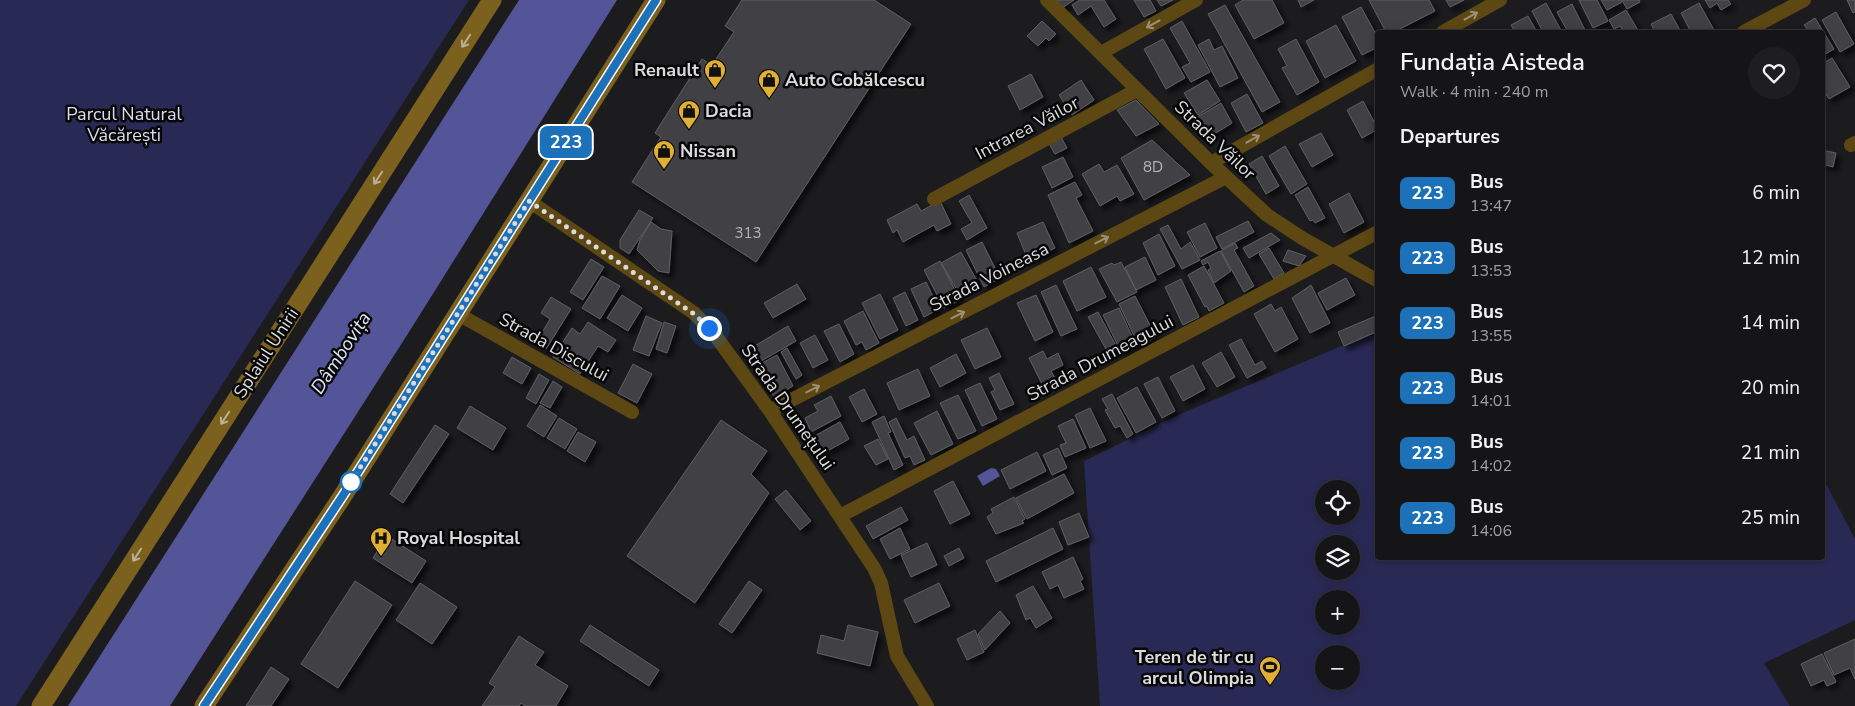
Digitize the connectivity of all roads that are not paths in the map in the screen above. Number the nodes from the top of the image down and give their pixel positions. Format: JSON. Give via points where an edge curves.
{"nodes":[{"id":1,"x":492,"y":0,"type":"edge"},
{"id":2,"x":656,"y":0,"type":"edge"},
{"id":3,"x":1047,"y":0,"type":"edge"},
{"id":4,"x":1196,"y":0,"type":"edge"},
{"id":5,"x":1500,"y":0,"type":"edge"},
{"id":6,"x":1804,"y":0,"type":"edge"},
{"id":7,"x":1446,"y":30,"type":"edge"},
{"id":8,"x":1748,"y":30,"type":"edge"},
{"id":9,"x":1101,"y":53,"type":"junction"},
{"id":10,"x":1375,"y":71,"type":"edge"},
{"id":11,"x":1137,"y":90,"type":"junction"},
{"id":12,"x":1211,"y":163,"type":"junction"},
{"id":13,"x":1226,"y":178,"type":"junction"},
{"id":14,"x":934,"y":199,"type":"dead end"},
{"id":15,"x":529,"y":201,"type":"junction"},
{"id":16,"x":1375,"y":234,"type":"edge"},
{"id":17,"x":1334,"y":256,"type":"junction"},
{"id":18,"x":1375,"y":279,"type":"edge"},
{"id":19,"x":458,"y":314,"type":"junction"},
{"id":20,"x":770,"y":411,"type":"junction"},
{"id":21,"x":632,"y":412,"type":"dead end"},
{"id":22,"x":840,"y":516,"type":"junction"},
{"id":23,"x":41,"y":706,"type":"edge"},
{"id":24,"x":204,"y":706,"type":"edge"},
{"id":25,"x":928,"y":706,"type":"edge"}],
"edges":[{"from":1,"to":23,"type":"main road","name":"Splaiul Unirii","one_way":true},
{"from":2,"to":15,"type":"main road"},
{"from":3,"to":9,"type":"street","name":"Strada Văilor"},
{"from":4,"to":9,"type":"street","one_way":true},
{"from":7,"to":5,"type":"street","one_way":true},
{"from":6,"to":8,"type":"street"},
{"from":9,"to":11,"type":"street","name":"Strada Văilor"},
{"from":12,"to":10,"type":"street","one_way":true},
{"from":11,"to":12,"type":"street","name":"Strada Văilor"},
{"from":11,"to":14,"type":"street","name":"Intrarea Văilor"},
{"from":12,"to":13,"type":"street","name":"Strada Văilor"},
{"from":13,"to":17,"type":"street","name":"Strada Văilor","via":[[1273,219]]},
{"from":20,"to":13,"type":"street","name":"Strada Voineasa","one_way":true},
{"from":15,"to":19,"type":"main road"},
{"from":15,"to":20,"type":"street","name":"Strada Drumețului","via":[[694,314],[715,334]]},
{"from":16,"to":17,"type":"street","name":"Strada Drumeagului"},
{"from":17,"to":18,"type":"street","name":"Strada Văilor"},
{"from":17,"to":22,"type":"street","name":"Strada Drumeagului"},
{"from":19,"to":21,"type":"street","name":"Strada Discului"},
{"from":19,"to":24,"type":"main road"},
{"from":20,"to":22,"type":"street","name":"Strada Drumețului"},
{"from":22,"to":25,"type":"street","name":"Strada Drumețului","via":[[878,574],[897,656]]}]}
